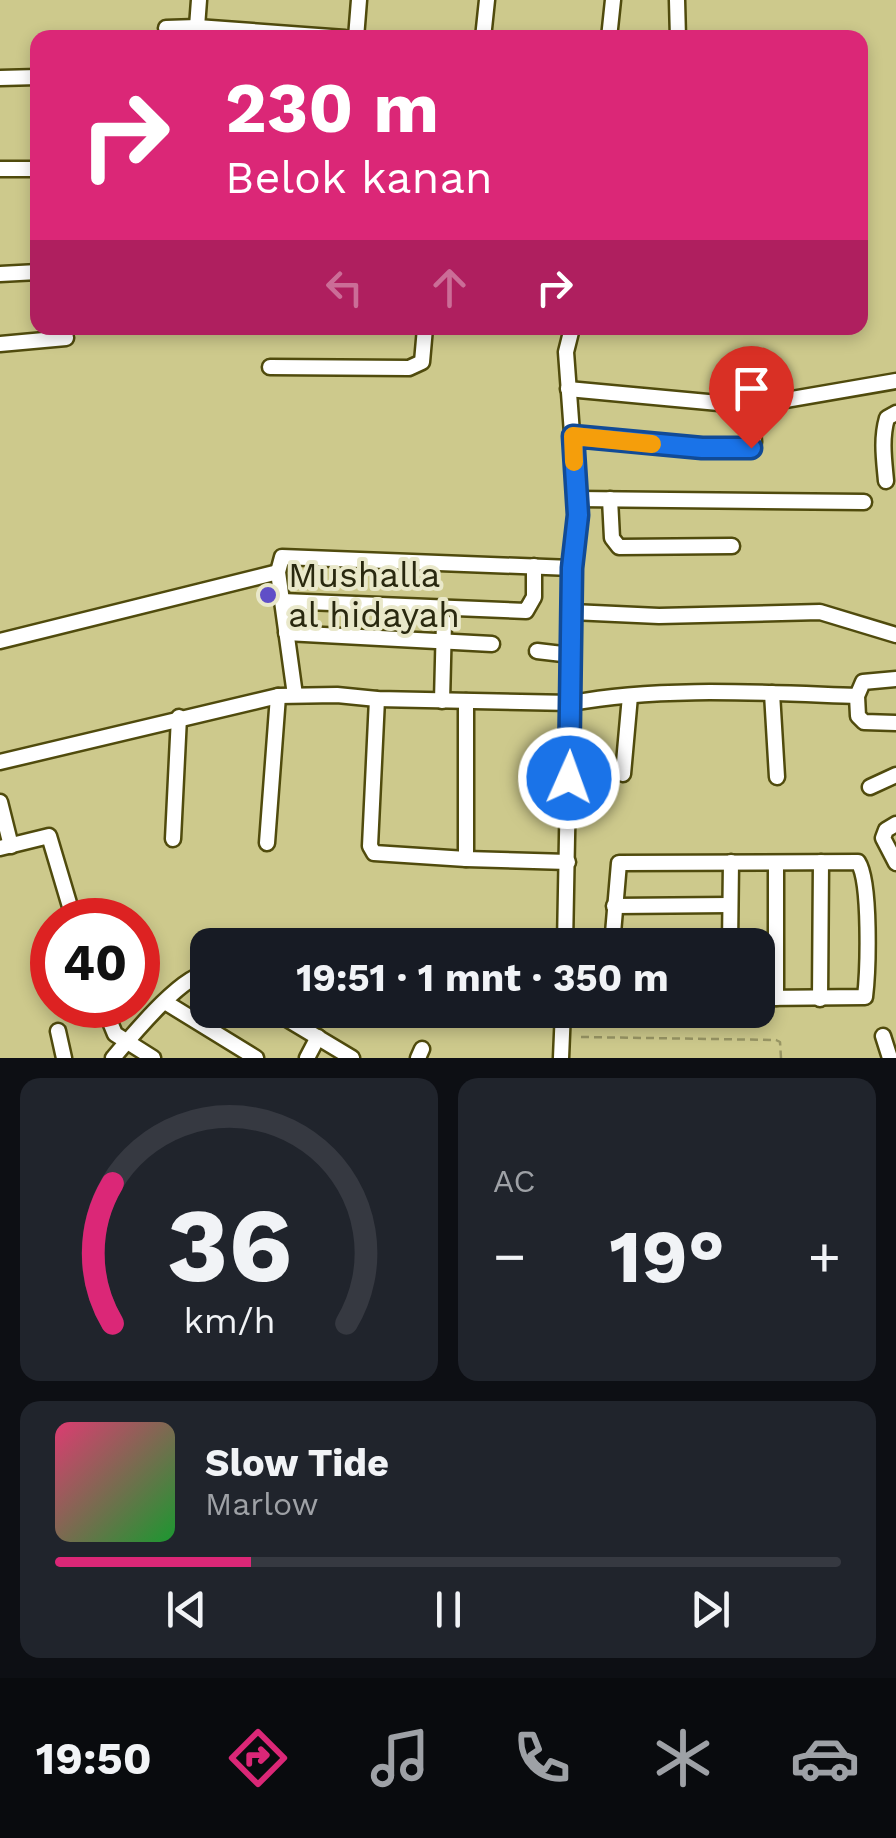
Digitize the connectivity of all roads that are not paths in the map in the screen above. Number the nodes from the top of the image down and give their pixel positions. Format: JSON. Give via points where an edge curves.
{"nodes":[{"id":1,"x":199,"y":0,"type":"edge"},
{"id":2,"x":359,"y":0,"type":"edge"},
{"id":3,"x":486,"y":0,"type":"edge"},
{"id":4,"x":613,"y":0,"type":"edge"},
{"id":5,"x":678,"y":0,"type":"edge"},
{"id":6,"x":197,"y":27,"type":"junction"},
{"id":7,"x":166,"y":28,"type":"dead end"},
{"id":8,"x":222,"y":30,"type":"edge"},
{"id":9,"x":357,"y":30,"type":"edge"},
{"id":10,"x":484,"y":30,"type":"edge"},
{"id":11,"x":610,"y":30,"type":"edge"},
{"id":12,"x":678,"y":30,"type":"edge"},
{"id":13,"x":30,"y":77,"type":"edge"},
{"id":14,"x":0,"y":78,"type":"edge"},
{"id":15,"x":0,"y":169,"type":"edge"},
{"id":16,"x":30,"y":169,"type":"edge"},
{"id":17,"x":30,"y":272,"type":"edge"},
{"id":18,"x":0,"y":274,"type":"edge"},
{"id":19,"x":424,"y":335,"type":"edge"},
{"id":20,"x":570,"y":335,"type":"edge"},
{"id":21,"x":66,"y":338,"type":"dead end"},
{"id":22,"x":0,"y":344,"type":"edge"},
{"id":23,"x":270,"y":367,"type":"dead end"},
{"id":24,"x":896,"y":381,"type":"edge"},
{"id":25,"x":568,"y":390,"type":"junction"},
{"id":26,"x":751,"y":406,"type":"junction"},
{"id":27,"x":896,"y":413,"type":"edge"},
{"id":28,"x":573,"y":436,"type":"junction"},
{"id":29,"x":886,"y":481,"type":"dead end"},
{"id":30,"x":610,"y":498,"type":"junction"},
{"id":31,"x":577,"y":499,"type":"junction"},
{"id":32,"x":864,"y":502,"type":"dead end"},
{"id":33,"x":732,"y":546,"type":"dead end"},
{"id":34,"x":534,"y":566,"type":"junction"},
{"id":35,"x":572,"y":568,"type":"junction"},
{"id":36,"x":278,"y":572,"type":"junction"},
{"id":37,"x":282,"y":601,"type":"junction"},
{"id":38,"x":572,"y":612,"type":"junction"},
{"id":39,"x":444,"y":621,"type":"dead end"},
{"id":40,"x":286,"y":633,"type":"junction"},
{"id":41,"x":896,"y":635,"type":"edge"},
{"id":42,"x":0,"y":642,"type":"edge"},
{"id":43,"x":443,"y":644,"type":"junction"},
{"id":44,"x":492,"y":644,"type":"dead end"},
{"id":45,"x":536,"y":651,"type":"dead end"},
{"id":46,"x":571,"y":655,"type":"junction"},
{"id":47,"x":896,"y":679,"type":"edge"},
{"id":48,"x":772,"y":693,"type":"junction"},
{"id":49,"x":295,"y":695,"type":"junction"},
{"id":50,"x":278,"y":696,"type":"junction"},
{"id":51,"x":630,"y":696,"type":"junction"},
{"id":52,"x":857,"y":696,"type":"junction"},
{"id":53,"x":377,"y":699,"type":"junction"},
{"id":54,"x":442,"y":700,"type":"junction"},
{"id":55,"x":466,"y":701,"type":"junction"},
{"id":56,"x":572,"y":703,"type":"junction"},
{"id":57,"x":179,"y":717,"type":"junction"},
{"id":58,"x":896,"y":724,"type":"edge"},
{"id":59,"x":0,"y":762,"type":"edge"},
{"id":60,"x":623,"y":774,"type":"dead end"},
{"id":61,"x":896,"y":775,"type":"edge"},
{"id":62,"x":777,"y":777,"type":"dead end"},
{"id":63,"x":870,"y":787,"type":"dead end"},
{"id":64,"x":0,"y":802,"type":"edge"},
{"id":65,"x":896,"y":824,"type":"edge"},
{"id":66,"x":173,"y":839,"type":"dead end"},
{"id":67,"x":266,"y":843,"type":"dead end"},
{"id":68,"x":5,"y":847,"type":"edge"},
{"id":69,"x":466,"y":860,"type":"junction"},
{"id":70,"x":568,"y":862,"type":"junction"},
{"id":71,"x":731,"y":862,"type":"junction"},
{"id":72,"x":821,"y":862,"type":"junction"},
{"id":73,"x":776,"y":863,"type":"junction"},
{"id":74,"x":896,"y":863,"type":"edge"},
{"id":75,"x":67,"y":898,"type":"edge"},
{"id":76,"x":730,"y":905,"type":"junction"},
{"id":77,"x":614,"y":906,"type":"junction"},
{"id":78,"x":566,"y":928,"type":"edge"},
{"id":79,"x":613,"y":928,"type":"edge"},
{"id":80,"x":730,"y":928,"type":"edge"},
{"id":81,"x":190,"y":981,"type":"edge"},
{"id":82,"x":776,"y":998,"type":"joint"},
{"id":83,"x":820,"y":999,"type":"junction"},
{"id":84,"x":164,"y":1002,"type":"junction"},
{"id":85,"x":112,"y":1028,"type":"edge"},
{"id":86,"x":303,"y":1028,"type":"edge"},
{"id":87,"x":562,"y":1028,"type":"edge"},
{"id":88,"x":58,"y":1032,"type":"dead end"},
{"id":89,"x":883,"y":1036,"type":"dead end"},
{"id":90,"x":318,"y":1037,"type":"junction"},
{"id":91,"x":126,"y":1043,"type":"junction"},
{"id":92,"x":64,"y":1058,"type":"edge"},
{"id":93,"x":114,"y":1058,"type":"edge"},
{"id":94,"x":153,"y":1058,"type":"edge"},
{"id":95,"x":256,"y":1058,"type":"edge"},
{"id":96,"x":307,"y":1058,"type":"edge"},
{"id":97,"x":352,"y":1058,"type":"edge"},
{"id":98,"x":561,"y":1058,"type":"edge"},
{"id":99,"x":890,"y":1058,"type":"edge"}],
"edges":[{"from":1,"to":6,"type":"street"},
{"from":2,"to":9,"type":"street"},
{"from":3,"to":10,"type":"street"},
{"from":4,"to":11,"type":"street"},
{"from":5,"to":12,"type":"street"},
{"from":6,"to":7,"type":"street"},
{"from":6,"to":8,"type":"street"},
{"from":13,"to":14,"type":"street"},
{"from":15,"to":16,"type":"street"},
{"from":17,"to":18,"type":"street"},
{"from":19,"to":23,"type":"street","via":[[419,365]]},
{"from":20,"to":25,"type":"street"},
{"from":21,"to":22,"type":"street"},
{"from":24,"to":26,"type":"street"},
{"from":25,"to":26,"type":"street"},
{"from":25,"to":28,"type":"street"},
{"from":26,"to":28,"type":"street","via":[[754,442],[747,450]]},
{"from":27,"to":29,"type":"street","via":[[885,425]]},
{"from":28,"to":31,"type":"street"},
{"from":30,"to":31,"type":"street"},
{"from":30,"to":32,"type":"street"},
{"from":30,"to":33,"type":"street","via":[[612,538],[619,547]]},
{"from":31,"to":35,"type":"street"},
{"from":34,"to":35,"type":"street"},
{"from":34,"to":36,"type":"street","via":[[286,556]]},
{"from":34,"to":37,"type":"street","via":[[534,597],[526,611]]},
{"from":35,"to":38,"type":"street"},
{"from":36,"to":37,"type":"street"},
{"from":36,"to":42,"type":"street"},
{"from":37,"to":40,"type":"street"},
{"from":38,"to":41,"type":"street","via":[[820,612]]},
{"from":38,"to":46,"type":"street"},
{"from":39,"to":43,"type":"street"},
{"from":40,"to":43,"type":"street"},
{"from":40,"to":49,"type":"street"},
{"from":43,"to":44,"type":"street"},
{"from":43,"to":54,"type":"street"},
{"from":45,"to":46,"type":"street"},
{"from":46,"to":56,"type":"street"},
{"from":47,"to":52,"type":"street","via":[[863,682]]},
{"from":48,"to":51,"type":"street"},
{"from":48,"to":52,"type":"street"},
{"from":48,"to":62,"type":"street"},
{"from":49,"to":50,"type":"street"},
{"from":49,"to":53,"type":"street"},
{"from":50,"to":57,"type":"street"},
{"from":50,"to":67,"type":"street"},
{"from":51,"to":56,"type":"street"},
{"from":51,"to":60,"type":"street"},
{"from":52,"to":58,"type":"street","via":[[864,722]]},
{"from":53,"to":54,"type":"street"},
{"from":53,"to":69,"type":"street","via":[[371,850]]},
{"from":54,"to":55,"type":"street"},
{"from":55,"to":56,"type":"street"},
{"from":55,"to":69,"type":"street"},
{"from":56,"to":70,"type":"street"},
{"from":57,"to":59,"type":"street"},
{"from":57,"to":66,"type":"street"},
{"from":61,"to":63,"type":"street"},
{"from":64,"to":68,"type":"street"},
{"from":65,"to":74,"type":"street","via":[[883,838]]},
{"from":68,"to":75,"type":"street","via":[[49,836]]},
{"from":69,"to":70,"type":"street"},
{"from":70,"to":78,"type":"street"},
{"from":71,"to":73,"type":"street"},
{"from":71,"to":76,"type":"street"},
{"from":71,"to":77,"type":"street","via":[[618,863]]},
{"from":72,"to":73,"type":"street"},
{"from":72,"to":83,"type":"street"},
{"from":72,"to":83,"type":"street","via":[[858,862],[866,906],[865,997]]},
{"from":73,"to":82,"type":"street"},
{"from":76,"to":77,"type":"street"},
{"from":76,"to":80,"type":"street"},
{"from":77,"to":79,"type":"street"},
{"from":81,"to":84,"type":"street"},
{"from":82,"to":83,"type":"street"},
{"from":84,"to":91,"type":"street"},
{"from":84,"to":95,"type":"street"},
{"from":85,"to":91,"type":"street"},
{"from":86,"to":90,"type":"street"},
{"from":87,"to":98,"type":"street"},
{"from":88,"to":92,"type":"street"},
{"from":89,"to":99,"type":"street"},
{"from":90,"to":96,"type":"street"},
{"from":90,"to":97,"type":"street"},
{"from":91,"to":93,"type":"street"},
{"from":91,"to":94,"type":"street"}]}
